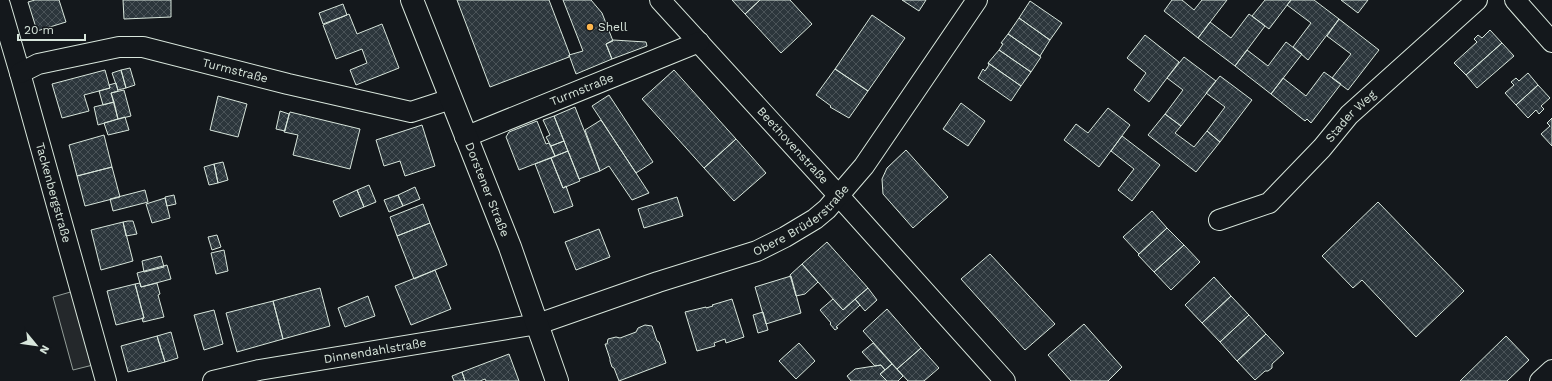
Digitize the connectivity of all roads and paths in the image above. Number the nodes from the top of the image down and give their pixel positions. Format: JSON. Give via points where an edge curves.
{"nodes":[{"id":1,"x":412,"y":0,"type":"edge"},
{"id":2,"x":660,"y":0,"type":"edge"},
{"id":3,"x":977,"y":0,"type":"edge"},
{"id":4,"x":1477,"y":0,"type":"edge"},
{"id":5,"x":1515,"y":0,"type":"edge"},
{"id":6,"x":0,"y":5,"type":"edge"},
{"id":7,"x":699,"y":42,"type":"junction"},
{"id":8,"x":1552,"y":42,"type":"edge"},
{"id":9,"x":20,"y":73,"type":"junction"},
{"id":10,"x":450,"y":99,"type":"junction"},
{"id":11,"x":465,"y":137,"type":"junction"},
{"id":12,"x":839,"y":196,"type":"junction"},
{"id":13,"x":1220,"y":220,"type":"dead end"},
{"id":14,"x":538,"y":324,"type":"junction"},
{"id":15,"x":1552,"y":370,"type":"edge"},
{"id":16,"x":106,"y":381,"type":"edge"},
{"id":17,"x":213,"y":381,"type":"edge"},
{"id":18,"x":557,"y":381,"type":"edge"},
{"id":19,"x":1005,"y":381,"type":"edge"},
{"id":20,"x":1540,"y":381,"type":"edge"}],
"edges":[{"from":1,"to":10,"type":"main road","name":"Dorstener Straße"},
{"from":2,"to":7,"type":"street","name":"Beethovenstraße"},
{"from":3,"to":12,"type":"street","name":"Obere Brüderstraße","via":[[864,166]]},
{"from":4,"to":13,"type":"street","name":"Stader Weg","via":[[1349,115],[1322,148],[1269,203]]},
{"from":5,"to":8,"type":"street"},
{"from":6,"to":9,"type":"street","name":"Tackenbergstraße"},
{"from":7,"to":11,"type":"street","name":"Turmstraße"},
{"from":7,"to":12,"type":"street","name":"Beethovenstraße"},
{"from":9,"to":10,"type":"street","name":"Turmstraße","via":[[38,64],[119,47],[143,47],[411,112]]},
{"from":9,"to":16,"type":"street","name":"Tackenbergstraße"},
{"from":10,"to":11,"type":"main road","name":"Dorstener Straße"},
{"from":11,"to":14,"type":"main road","name":"Dorstener Straße"},
{"from":12,"to":14,"type":"street","name":"Obere Brüderstraße","via":[[815,220],[757,251]]},
{"from":12,"to":19,"type":"street","name":"Beethovenstraße"},
{"from":14,"to":17,"type":"street","name":"Dinnendahlstraße","via":[[266,368]]},
{"from":14,"to":18,"type":"main road","name":"Dorstener Straße"},
{"from":15,"to":20,"type":"street"}]}
